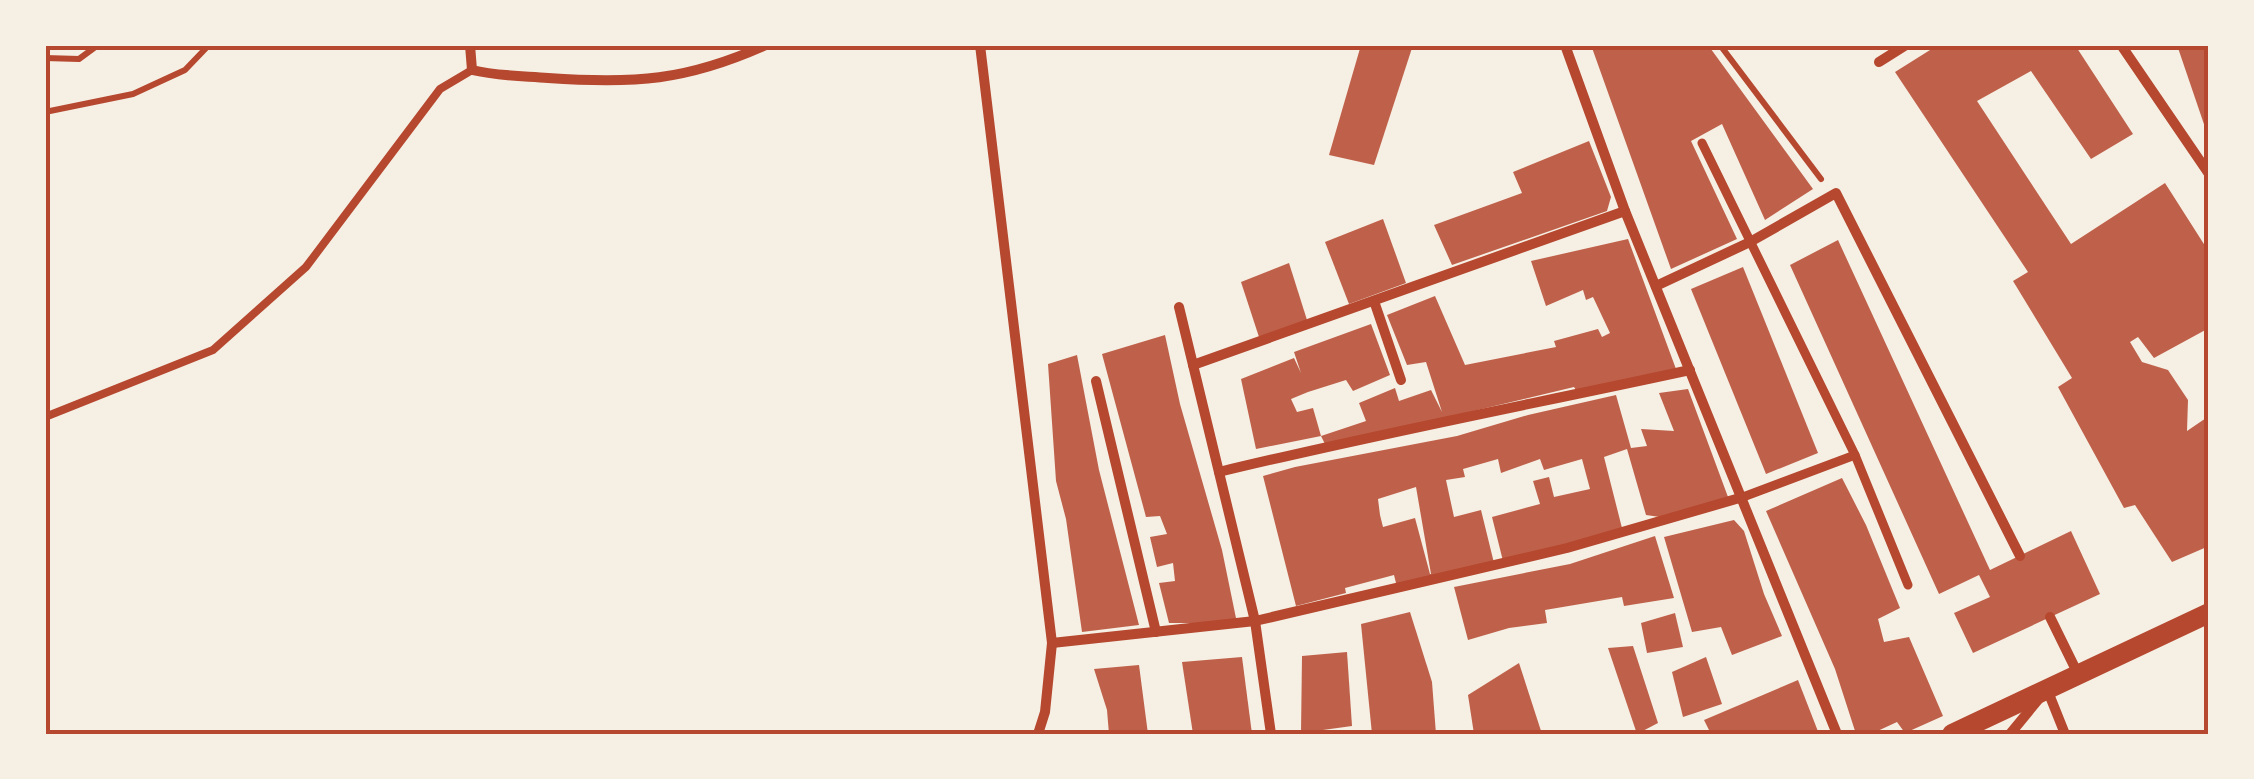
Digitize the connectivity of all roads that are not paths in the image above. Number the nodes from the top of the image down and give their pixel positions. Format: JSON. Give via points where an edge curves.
{"nodes":[{"id":1,"x":470,"y":45,"type":"edge"},
{"id":2,"x":766,"y":45,"type":"edge"},
{"id":3,"x":980,"y":45,"type":"edge"},
{"id":4,"x":1566,"y":45,"type":"edge"},
{"id":5,"x":1906,"y":45,"type":"edge"},
{"id":6,"x":2122,"y":45,"type":"edge"},
{"id":7,"x":1879,"y":62,"type":"dead end"},
{"id":8,"x":472,"y":70,"type":"junction"},
{"id":9,"x":1702,"y":143,"type":"dead end"},
{"id":10,"x":2209,"y":174,"type":"edge"},
{"id":11,"x":1624,"y":211,"type":"junction"},
{"id":12,"x":1750,"y":242,"type":"junction"},
{"id":13,"x":1656,"y":286,"type":"junction"},
{"id":14,"x":1374,"y":301,"type":"junction"},
{"id":15,"x":1179,"y":308,"type":"dead end"},
{"id":16,"x":1193,"y":366,"type":"junction"},
{"id":17,"x":1690,"y":370,"type":"junction"},
{"id":18,"x":1401,"y":380,"type":"dead end"},
{"id":19,"x":1096,"y":381,"type":"dead end"},
{"id":20,"x":45,"y":418,"type":"edge"},
{"id":21,"x":1854,"y":454,"type":"junction"},
{"id":22,"x":1219,"y":472,"type":"junction"},
{"id":23,"x":1743,"y":497,"type":"junction"},
{"id":24,"x":2020,"y":556,"type":"dead end"},
{"id":25,"x":1908,"y":585,"type":"dead end"},
{"id":26,"x":2209,"y":613,"type":"edge"},
{"id":27,"x":2050,"y":617,"type":"dead end"},
{"id":28,"x":1256,"y":621,"type":"junction"},
{"id":29,"x":1156,"y":632,"type":"junction"},
{"id":30,"x":1052,"y":643,"type":"junction"},
{"id":31,"x":2078,"y":675,"type":"junction"},
{"id":32,"x":2047,"y":690,"type":"junction"},
{"id":33,"x":1038,"y":734,"type":"edge"},
{"id":34,"x":1271,"y":734,"type":"edge"},
{"id":35,"x":1837,"y":734,"type":"edge"},
{"id":36,"x":1952,"y":734,"type":"edge"},
{"id":37,"x":2010,"y":734,"type":"edge"},
{"id":38,"x":2066,"y":734,"type":"edge"}],
"edges":[{"from":1,"to":8,"type":"street"},
{"from":2,"to":8,"type":"street","via":[[666,79],[610,82]]},
{"from":3,"to":30,"type":"street"},
{"from":4,"to":11,"type":"street"},
{"from":5,"to":7,"type":"street"},
{"from":6,"to":10,"type":"street"},
{"from":8,"to":20,"type":"lane","via":[[440,89],[306,267],[214,350]]},
{"from":9,"to":12,"type":"street"},
{"from":11,"to":13,"type":"street"},
{"from":11,"to":14,"type":"street"},
{"from":12,"to":13,"type":"street"},
{"from":12,"to":21,"type":"street"},
{"from":12,"to":24,"type":"street","via":[[1836,193]]},
{"from":13,"to":17,"type":"street"},
{"from":14,"to":16,"type":"street"},
{"from":14,"to":18,"type":"street"},
{"from":15,"to":16,"type":"street"},
{"from":16,"to":22,"type":"street"},
{"from":17,"to":22,"type":"street"},
{"from":17,"to":23,"type":"street"},
{"from":19,"to":29,"type":"street"},
{"from":21,"to":23,"type":"street"},
{"from":21,"to":25,"type":"street"},
{"from":22,"to":28,"type":"street"},
{"from":23,"to":28,"type":"street","via":[[1567,548]]},
{"from":23,"to":35,"type":"street"},
{"from":26,"to":31,"type":"main road"},
{"from":27,"to":31,"type":"street"},
{"from":28,"to":29,"type":"street"},
{"from":28,"to":34,"type":"street"},
{"from":29,"to":30,"type":"street"},
{"from":30,"to":33,"type":"street"},
{"from":31,"to":32,"type":"main road"},
{"from":32,"to":36,"type":"main road"},
{"from":32,"to":37,"type":"street"},
{"from":32,"to":38,"type":"street"}]}
